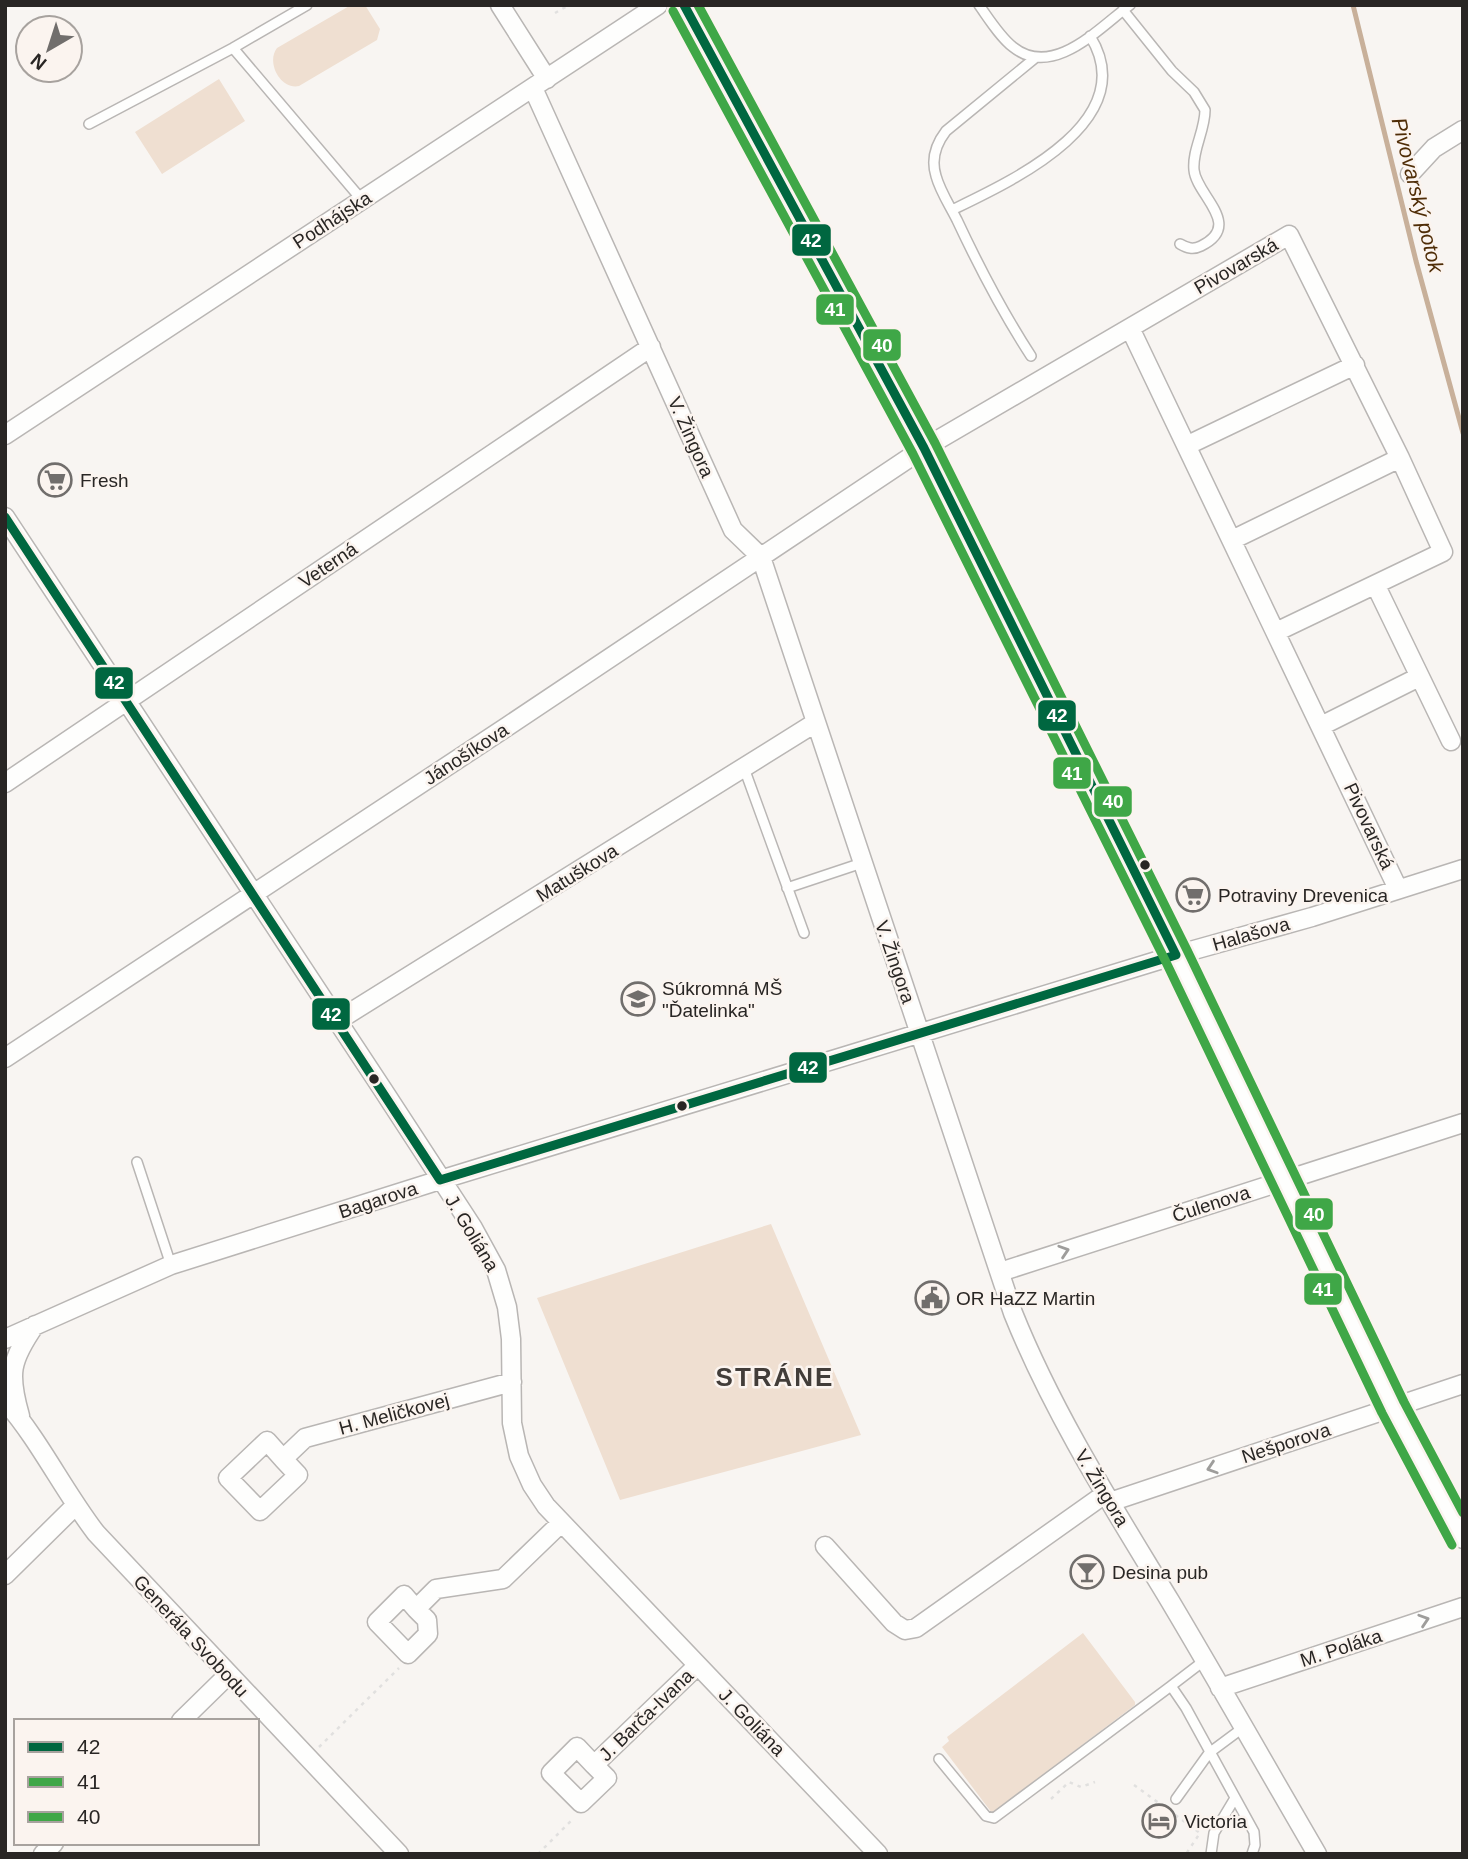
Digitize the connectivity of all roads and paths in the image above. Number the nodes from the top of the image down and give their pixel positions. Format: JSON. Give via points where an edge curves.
{"nodes":[{"id":1,"x":307,"y":5,"type":"edge"},
{"id":2,"x":500,"y":5,"type":"edge"},
{"id":3,"x":569,"y":5,"type":"edge"},
{"id":4,"x":659,"y":5,"type":"edge"},
{"id":5,"x":684,"y":5,"type":"edge"},
{"id":6,"x":979,"y":5,"type":"edge"},
{"id":7,"x":1127,"y":8,"type":"edge"},
{"id":8,"x":555,"y":13,"type":"dead end"},
{"id":9,"x":1090,"y":36,"type":"junction"},
{"id":10,"x":233,"y":48,"type":"junction"},
{"id":11,"x":1035,"y":58,"type":"junction"},
{"id":12,"x":540,"y":84,"type":"junction"},
{"id":13,"x":89,"y":124,"type":"dead end"},
{"id":14,"x":1463,"y":130,"type":"edge"},
{"id":15,"x":1410,"y":174,"type":"dead end"},
{"id":16,"x":362,"y":200,"type":"junction"},
{"id":17,"x":952,"y":210,"type":"junction"},
{"id":18,"x":1180,"y":244,"type":"dead end"},
{"id":19,"x":1130,"y":328,"type":"junction"},
{"id":20,"x":651,"y":347,"type":"junction"},
{"id":21,"x":1031,"y":356,"type":"dead end"},
{"id":22,"x":1355,"y":365,"type":"junction"},
{"id":23,"x":5,"y":435,"type":"edge"},
{"id":24,"x":1188,"y":445,"type":"junction"},
{"id":25,"x":924,"y":448,"type":"junction"},
{"id":26,"x":1400,"y":458,"type":"junction"},
{"id":27,"x":5,"y":517,"type":"edge"},
{"id":28,"x":1232,"y":540,"type":"junction"},
{"id":29,"x":761,"y":557,"type":"junction"},
{"id":30,"x":1376,"y":586,"type":"junction"},
{"id":31,"x":1276,"y":632,"type":"junction"},
{"id":32,"x":1419,"y":677,"type":"junction"},
{"id":33,"x":127,"y":701,"type":"junction"},
{"id":34,"x":815,"y":723,"type":"junction"},
{"id":35,"x":1321,"y":726,"type":"junction"},
{"id":36,"x":1451,"y":741,"type":"dead end"},
{"id":37,"x":744,"y":768,"type":"junction"},
{"id":38,"x":5,"y":782,"type":"edge"},
{"id":39,"x":862,"y":863,"type":"junction"},
{"id":40,"x":1463,"y":869,"type":"edge"},
{"id":41,"x":787,"y":888,"type":"junction"},
{"id":42,"x":1398,"y":889,"type":"junction"},
{"id":43,"x":254,"y":893,"type":"junction"},
{"id":44,"x":804,"y":933,"type":"dead end"},
{"id":45,"x":1176,"y":955,"type":"junction"},
{"id":46,"x":337,"y":1021,"type":"junction"},
{"id":47,"x":919,"y":1034,"type":"junction"},
{"id":48,"x":5,"y":1058,"type":"edge"},
{"id":49,"x":1463,"y":1123,"type":"edge"},
{"id":50,"x":137,"y":1162,"type":"dead end"},
{"id":51,"x":440,"y":1180,"type":"junction"},
{"id":52,"x":1283,"y":1181,"type":"junction"},
{"id":53,"x":171,"y":1265,"type":"junction"},
{"id":54,"x":999,"y":1272,"type":"junction"},
{"id":55,"x":35,"y":1324,"type":"junction"},
{"id":56,"x":5,"y":1339,"type":"edge"},
{"id":57,"x":512,"y":1382,"type":"junction"},
{"id":58,"x":1463,"y":1384,"type":"edge"},
{"id":59,"x":5,"y":1401,"type":"edge"},
{"id":60,"x":1393,"y":1408,"type":"junction"},
{"id":61,"x":21,"y":1419,"type":"junction"},
{"id":62,"x":283,"y":1459,"type":"dead end"},
{"id":63,"x":1108,"y":1498,"type":"junction"},
{"id":64,"x":75,"y":1506,"type":"junction"},
{"id":65,"x":561,"y":1523,"type":"junction"},
{"id":66,"x":1463,"y":1539,"type":"edge"},
{"id":67,"x":825,"y":1546,"type":"dead end"},
{"id":68,"x":5,"y":1575,"type":"edge"},
{"id":69,"x":1463,"y":1607,"type":"edge"},
{"id":70,"x":416,"y":1609,"type":"junction"},
{"id":71,"x":408,"y":1654,"type":"junction"},
{"id":72,"x":1205,"y":1660,"type":"junction"},
{"id":73,"x":697,"y":1666,"type":"junction"},
{"id":74,"x":228,"y":1675,"type":"junction"},
{"id":75,"x":1171,"y":1686,"type":"junction"},
{"id":76,"x":1220,"y":1688,"type":"junction"},
{"id":77,"x":183,"y":1719,"type":"edge"},
{"id":78,"x":1244,"y":1727,"type":"junction"},
{"id":79,"x":1209,"y":1752,"type":"junction"},
{"id":80,"x":308,"y":1758,"type":"junction"},
{"id":81,"x":939,"y":1759,"type":"dead end"},
{"id":82,"x":594,"y":1765,"type":"junction"},
{"id":83,"x":1095,"y":1782,"type":"dead end"},
{"id":84,"x":1134,"y":1785,"type":"dead end"},
{"id":85,"x":1235,"y":1798,"type":"junction"},
{"id":86,"x":1051,"y":1799,"type":"dead end"},
{"id":87,"x":1175,"y":1800,"type":"dead end"},
{"id":88,"x":581,"y":1803,"type":"junction"},
{"id":89,"x":387,"y":1850,"type":"edge"},
{"id":90,"x":870,"y":1851,"type":"edge"},
{"id":91,"x":538,"y":1854,"type":"edge"},
{"id":92,"x":1186,"y":1854,"type":"edge"},
{"id":93,"x":1211,"y":1854,"type":"edge"},
{"id":94,"x":1252,"y":1854,"type":"edge"},
{"id":95,"x":1317,"y":1854,"type":"edge"}],
"edges":[{"from":1,"to":10,"type":"lane"},
{"from":2,"to":12,"type":"street","name":"V. Žingora"},
{"from":3,"to":8,"type":"path"},
{"from":4,"to":12,"type":"street","name":"Podhájska"},
{"from":5,"to":25,"type":"street"},
{"from":6,"to":11,"type":"lane","via":[[1012,47]]},
{"from":7,"to":9,"type":"lane"},
{"from":7,"to":18,"type":"lane","via":[[1205,110],[1194,170],[1219,226],[1200,247]]},
{"from":9,"to":11,"type":"lane","via":[[1064,53]]},
{"from":9,"to":17,"type":"lane","via":[[1098,48],[1102,73],[1096,104],[1080,128],[1029,169]]},
{"from":10,"to":13,"type":"lane"},
{"from":10,"to":16,"type":"lane"},
{"from":11,"to":17,"type":"lane","via":[[956,120],[939,140],[936,176]]},
{"from":12,"to":16,"type":"street","name":"Podhájska"},
{"from":12,"to":20,"type":"street","name":"V. Žingora"},
{"from":14,"to":15,"type":"street","via":[[1434,148]]},
{"from":16,"to":23,"type":"street","name":"Podhájska"},
{"from":17,"to":21,"type":"lane"},
{"from":19,"to":22,"type":"street","name":"Pivovarská","via":[[1289,235]]},
{"from":19,"to":24,"type":"street","name":"Pivovarská"},
{"from":19,"to":25,"type":"street","name":"Pivovarská"},
{"from":20,"to":29,"type":"street","name":"V. Žingora","via":[[733,530]]},
{"from":20,"to":33,"type":"street","name":"Veterná"},
{"from":22,"to":24,"type":"street"},
{"from":22,"to":26,"type":"street","name":"Pivovarská"},
{"from":24,"to":28,"type":"street","name":"Pivovarská"},
{"from":25,"to":29,"type":"street","name":"Jánošíkova"},
{"from":25,"to":45,"type":"street"},
{"from":26,"to":28,"type":"street"},
{"from":26,"to":30,"type":"street","name":"Pivovarská","via":[[1443,552]]},
{"from":27,"to":33,"type":"street","name":"J. Goliána"},
{"from":28,"to":31,"type":"street","name":"Pivovarská"},
{"from":29,"to":34,"type":"street","name":"V. Žingora"},
{"from":29,"to":43,"type":"street","name":"Jánošíkova"},
{"from":30,"to":31,"type":"street","name":"Pivovarská"},
{"from":30,"to":32,"type":"street"},
{"from":31,"to":35,"type":"street","name":"Pivovarská"},
{"from":32,"to":35,"type":"street"},
{"from":32,"to":36,"type":"street"},
{"from":33,"to":38,"type":"street","name":"Veterná"},
{"from":33,"to":43,"type":"street","name":"J. Goliána"},
{"from":34,"to":37,"type":"street","name":"Matuškova"},
{"from":34,"to":39,"type":"street","name":"V. Žingora"},
{"from":35,"to":42,"type":"street","name":"Pivovarská"},
{"from":37,"to":41,"type":"lane"},
{"from":37,"to":46,"type":"street","name":"Matuškova"},
{"from":39,"to":41,"type":"lane"},
{"from":39,"to":47,"type":"street","name":"V. Žingora"},
{"from":40,"to":42,"type":"street","name":"Halašova"},
{"from":41,"to":44,"type":"lane"},
{"from":42,"to":45,"type":"street","name":"Halašova"},
{"from":43,"to":46,"type":"street","name":"J. Goliána"},
{"from":43,"to":48,"type":"street","name":"Jánošíkova"},
{"from":45,"to":47,"type":"street","name":"Halašova"},
{"from":45,"to":52,"type":"street"},
{"from":46,"to":51,"type":"street","name":"J. Goliána"},
{"from":47,"to":51,"type":"street","name":"Bagarova"},
{"from":47,"to":54,"type":"street","name":"V. Žingora"},
{"from":49,"to":52,"type":"street","name":"Čulenova"},
{"from":50,"to":53,"type":"lane"},
{"from":51,"to":53,"type":"street","name":"Bagarova"},
{"from":51,"to":57,"type":"street","name":"J. Goliána","via":[[496,1270],[507,1307]]},
{"from":54,"to":52,"type":"street","name":"Čulenova","one_way":true},
{"from":52,"to":60,"type":"street"},
{"from":53,"to":55,"type":"street","name":"Bagarova"},
{"from":54,"to":63,"type":"street","name":"V. Žingora","via":[[1039,1374]]},
{"from":55,"to":56,"type":"street","name":"Bagarova"},
{"from":55,"to":61,"type":"street","via":[[14,1360],[12,1378]]},
{"from":57,"to":62,"type":"street","name":"H. Meličkovej","via":[[305,1438]]},
{"from":57,"to":65,"type":"street","name":"J. Goliána","via":[[512,1423],[519,1456],[532,1485]]},
{"from":58,"to":60,"type":"street","name":"Nešporova"},
{"from":59,"to":61,"type":"street","name":"Generála Svobodu"},
{"from":60,"to":63,"type":"street","name":"Nešporova","one_way":true},
{"from":60,"to":66,"type":"street"},
{"from":61,"to":64,"type":"street","name":"Generála Svobodu"},
{"from":63,"to":67,"type":"street","name":"Nešporova","via":[[916,1628],[905,1630]]},
{"from":63,"to":72,"type":"street","name":"V. Žingora"},
{"from":64,"to":68,"type":"street"},
{"from":64,"to":74,"type":"street","name":"Generála Svobodu","via":[[118,1559]]},
{"from":65,"to":70,"type":"street","via":[[503,1579],[436,1589]]},
{"from":65,"to":73,"type":"street","name":"J. Goliána"},
{"from":76,"to":69,"type":"street","name":"M. Poláka","one_way":true},
{"from":70,"to":71,"type":"street","via":[[427,1620],[428,1634]]},
{"from":70,"to":71,"type":"street","via":[[404,1595],[377,1622]]},
{"from":71,"to":80,"type":"path"},
{"from":72,"to":75,"type":"lane"},
{"from":72,"to":76,"type":"street","name":"V. Žingora"},
{"from":73,"to":82,"type":"street","name":"J. Barča-Ivana"},
{"from":73,"to":90,"type":"street","name":"J. Goliána"},
{"from":74,"to":77,"type":"street"},
{"from":74,"to":80,"type":"street","name":"Generála Svobodu"},
{"from":75,"to":79,"type":"lane"},
{"from":75,"to":81,"type":"lane","via":[[994,1818],[986,1816]]},
{"from":76,"to":78,"type":"street","name":"V. Žingora"},
{"from":78,"to":79,"type":"lane"},
{"from":78,"to":95,"type":"street","name":"V. Žingora"},
{"from":79,"to":85,"type":"lane"},
{"from":79,"to":87,"type":"lane"},
{"from":80,"to":89,"type":"street","name":"Generála Svobodu"},
{"from":82,"to":88,"type":"street","name":"J. Barča-Ivana","via":[[607,1778]]},
{"from":82,"to":88,"type":"street","name":"J. Barča-Ivana","via":[[577,1748],[551,1773]]},
{"from":83,"to":86,"type":"path","via":[[1081,1787],[1069,1782]]},
{"from":84,"to":92,"type":"path","via":[[1200,1833]]},
{"from":85,"to":93,"type":"lane","via":[[1214,1833]]},
{"from":85,"to":94,"type":"lane","via":[[1254,1832]]},
{"from":88,"to":91,"type":"path","via":[[579,1814]]}]}
